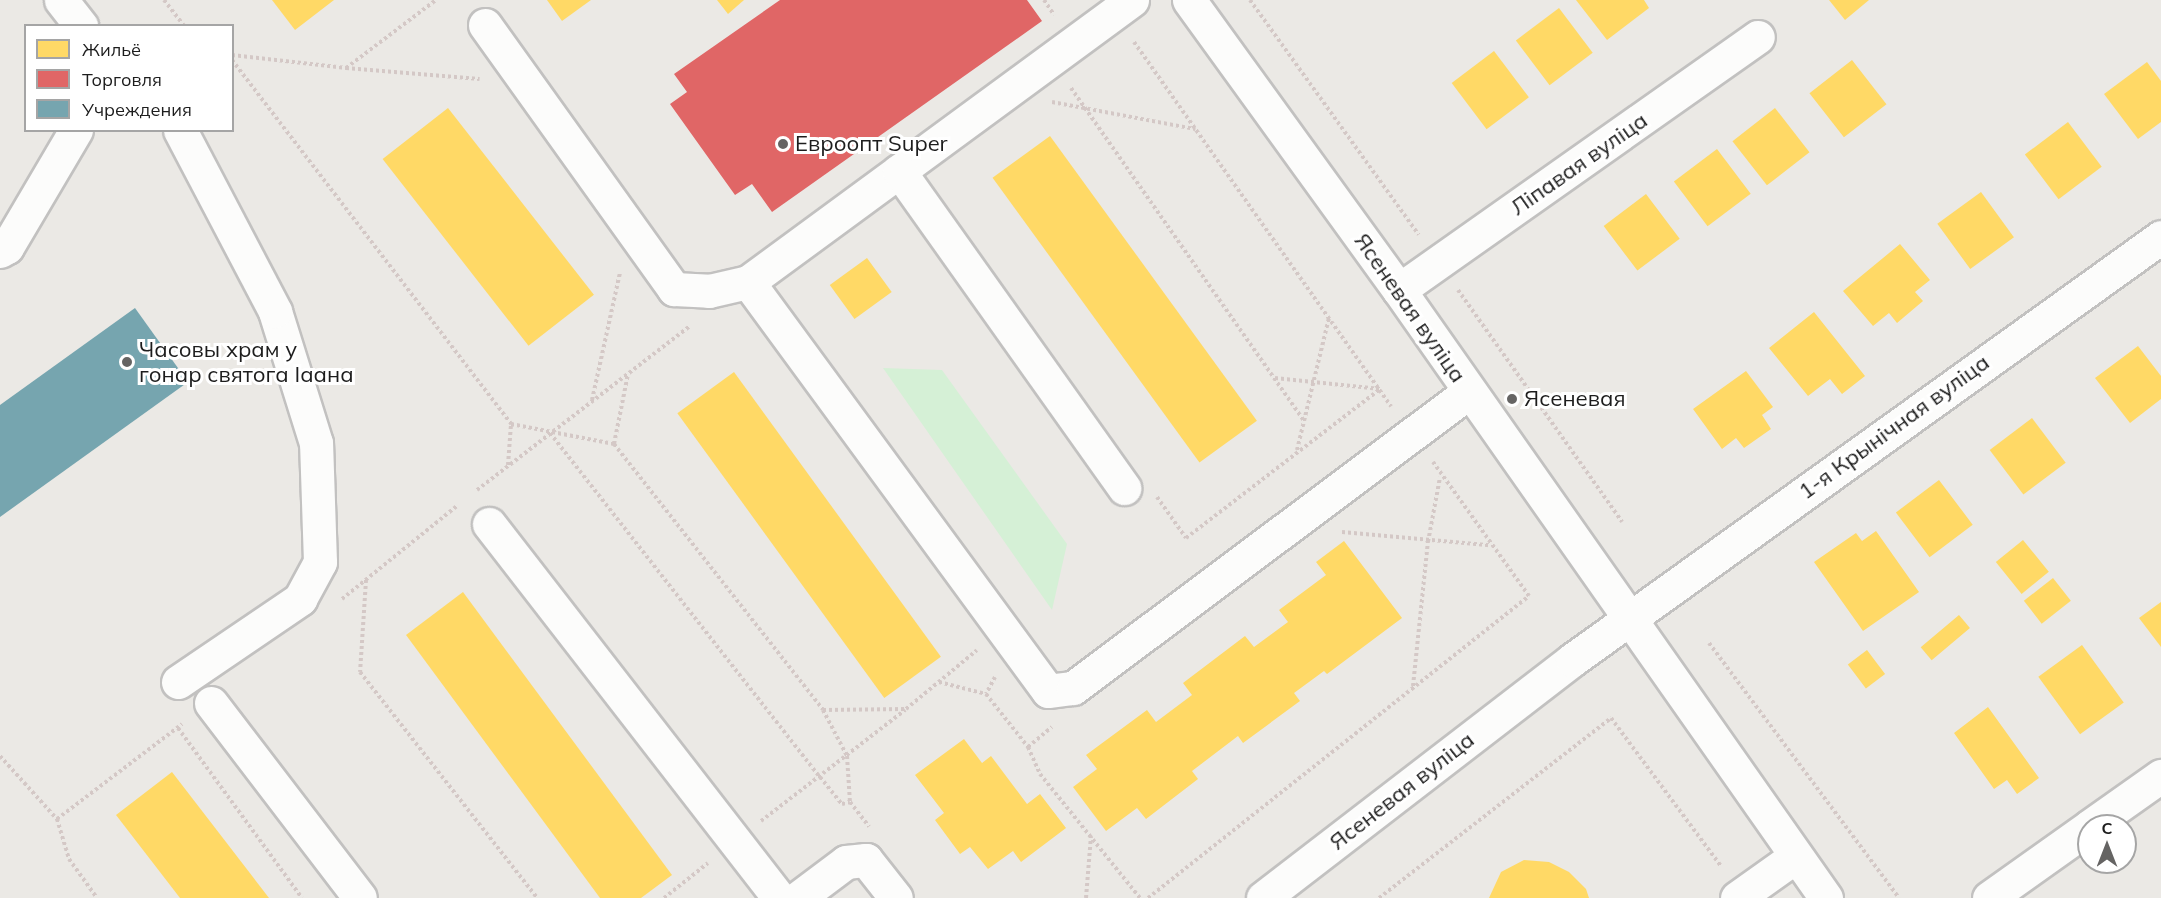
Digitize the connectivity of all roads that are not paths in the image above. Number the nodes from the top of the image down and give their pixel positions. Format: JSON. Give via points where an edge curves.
{"nodes":[{"id":1,"x":62,"y":0,"type":"edge"},
{"id":2,"x":1189,"y":0,"type":"edge"},
{"id":3,"x":1123,"y":7,"type":"edge"},
{"id":4,"x":80,"y":24,"type":"edge"},
{"id":5,"x":485,"y":25,"type":"dead end"},
{"id":6,"x":1758,"y":37,"type":"dead end"},
{"id":7,"x":75,"y":132,"type":"edge"},
{"id":8,"x":181,"y":132,"type":"edge"},
{"id":9,"x":899,"y":171,"type":"junction"},
{"id":10,"x":2161,"y":237,"type":"edge"},
{"id":11,"x":0,"y":251,"type":"edge"},
{"id":12,"x":748,"y":282,"type":"junction"},
{"id":13,"x":1399,"y":290,"type":"junction"},
{"id":14,"x":1468,"y":392,"type":"junction"},
{"id":15,"x":1138,"y":488,"type":"road end"},
{"id":16,"x":489,"y":524,"type":"dead end"},
{"id":17,"x":1628,"y":619,"type":"junction"},
{"id":18,"x":178,"y":682,"type":"dead end"},
{"id":19,"x":211,"y":703,"type":"road end"},
{"id":20,"x":2161,"y":776,"type":"edge"},
{"id":21,"x":2107,"y":814,"type":"edge"},
{"id":22,"x":2077,"y":835,"type":"edge"},
{"id":23,"x":1796,"y":856,"type":"junction"},
{"id":24,"x":1739,"y":896,"type":"edge"},
{"id":25,"x":360,"y":898,"type":"edge"},
{"id":26,"x":779,"y":898,"type":"edge"},
{"id":27,"x":798,"y":898,"type":"edge"},
{"id":28,"x":896,"y":898,"type":"edge"},
{"id":29,"x":1263,"y":898,"type":"edge"},
{"id":30,"x":1826,"y":898,"type":"edge"},
{"id":31,"x":1989,"y":898,"type":"edge"}],
"edges":[{"from":1,"to":4,"type":"street"},
{"from":2,"to":13,"type":"street","name":"Ясеневая вуліца"},
{"from":3,"to":9,"type":"street"},
{"from":5,"to":12,"type":"street","via":[[674,289],[709,291]]},
{"from":6,"to":13,"type":"street","name":"Ліпавая вуліца"},
{"from":7,"to":11,"type":"street","via":[[7,247]]},
{"from":8,"to":18,"type":"street","via":[[278,322],[316,443],[320,562],[300,599]]},
{"from":9,"to":12,"type":"street"},
{"from":9,"to":15,"type":"street"},
{"from":10,"to":17,"type":"street","name":"1-я Крынічная вуліца"},
{"from":12,"to":14,"type":"street","via":[[1048,690],[1073,687]]},
{"from":13,"to":14,"type":"street","name":"Ясеневая вуліца"},
{"from":14,"to":17,"type":"street","name":"Ясеневая вуліца"},
{"from":16,"to":26,"type":"street"},
{"from":17,"to":23,"type":"street","name":"Ясеневая вуліца"},
{"from":17,"to":29,"type":"street","name":"Ясеневая вуліца"},
{"from":19,"to":25,"type":"street"},
{"from":20,"to":21,"type":"street"},
{"from":22,"to":31,"type":"street"},
{"from":23,"to":24,"type":"street"},
{"from":23,"to":30,"type":"street","name":"Ясеневая вуліца"},
{"from":27,"to":28,"type":"street","via":[[846,862],[866,860]]}]}
